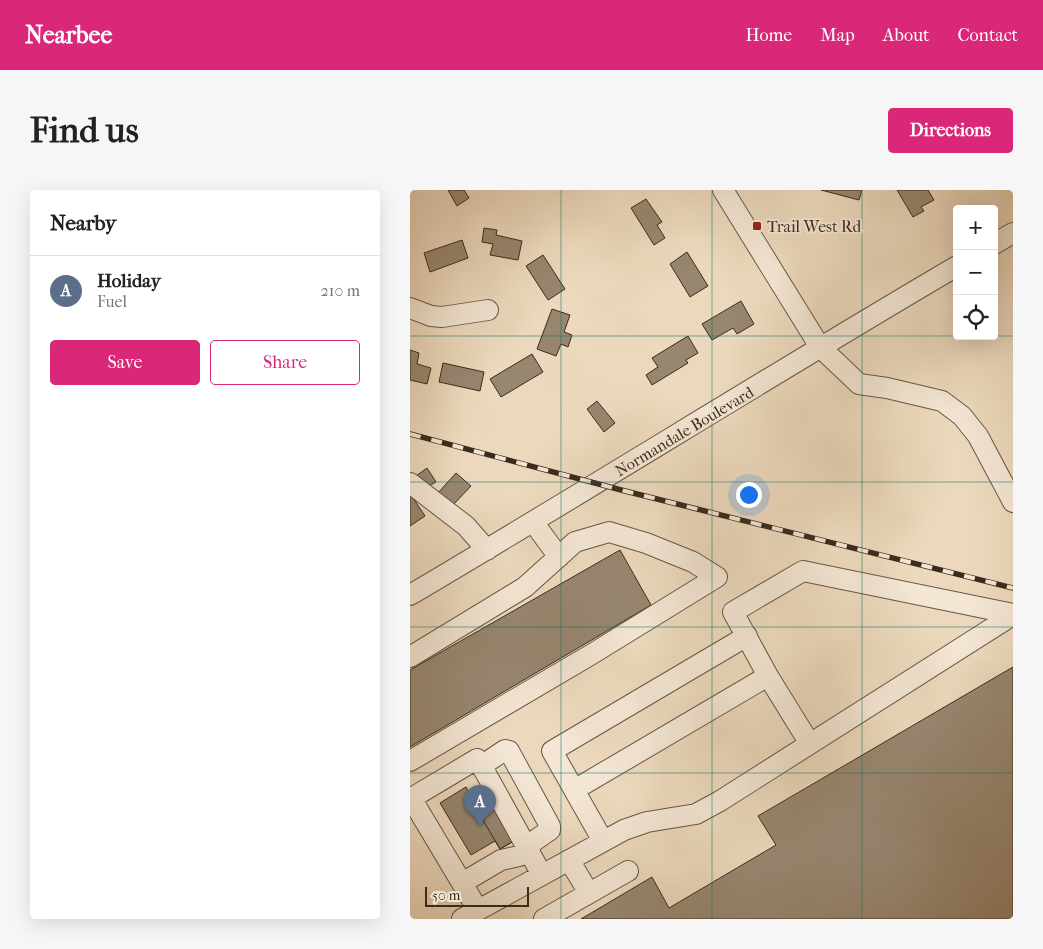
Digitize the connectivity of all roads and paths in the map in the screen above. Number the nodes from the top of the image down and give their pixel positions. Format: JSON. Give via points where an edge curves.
{"nodes":[{"id":1,"x":723,"y":190,"type":"edge"},
{"id":2,"x":1013,"y":233,"type":"edge"},
{"id":3,"x":998,"y":242,"type":"edge"},
{"id":4,"x":953,"y":268,"type":"edge"},
{"id":5,"x":410,"y":308,"type":"edge"},
{"id":6,"x":488,"y":310,"type":"dead end"},
{"id":7,"x":820,"y":347,"type":"junction"},
{"id":8,"x":410,"y":483,"type":"edge"},
{"id":9,"x":1013,"y":502,"type":"edge"},
{"id":10,"x":533,"y":522,"type":"junction"},
{"id":11,"x":487,"y":550,"type":"junction"},
{"id":12,"x":559,"y":557,"type":"junction"},
{"id":13,"x":410,"y":595,"type":"edge"},
{"id":14,"x":1013,"y":615,"type":"edge"},
{"id":15,"x":747,"y":636,"type":"junction"},
{"id":16,"x":410,"y":657,"type":"edge"},
{"id":17,"x":768,"y":676,"type":"junction"},
{"id":18,"x":810,"y":744,"type":"junction"},
{"id":19,"x":410,"y":761,"type":"edge"},
{"id":20,"x":482,"y":766,"type":"junction"},
{"id":21,"x":574,"y":790,"type":"junction"},
{"id":22,"x":411,"y":799,"type":"edge"},
{"id":23,"x":603,"y":841,"type":"junction"},
{"id":24,"x":528,"y":848,"type":"junction"},
{"id":25,"x":569,"y":860,"type":"junction"},
{"id":26,"x":628,"y":871,"type":"dead end"},
{"id":27,"x":542,"y":875,"type":"junction"},
{"id":28,"x":462,"y":883,"type":"junction"},
{"id":29,"x":589,"y":893,"type":"junction"},
{"id":30,"x":478,"y":914,"type":"edge"},
{"id":31,"x":544,"y":919,"type":"edge"}],
"edges":[{"from":1,"to":7,"type":"street"},
{"from":2,"to":3,"type":"street"},
{"from":4,"to":7,"type":"street","name":"Normandale Boulevard"},
{"from":5,"to":6,"type":"street","via":[[442,317]]},
{"from":7,"to":9,"type":"street","via":[[859,384],[942,401],[962,416],[978,436]]},
{"from":7,"to":10,"type":"street","name":"Normandale Boulevard"},
{"from":8,"to":11,"type":"street","via":[[466,526]]},
{"from":10,"to":11,"type":"street","name":"Normandale Boulevard"},
{"from":10,"to":12,"type":"street"},
{"from":11,"to":13,"type":"street","name":"Normandale Boulevard"},
{"from":12,"to":16,"type":"street","via":[[525,588]]},
{"from":12,"to":19,"type":"street","via":[[574,542],[609,532],[693,562],[717,577]]},
{"from":14,"to":15,"type":"street","via":[[803,570],[733,612]]},
{"from":14,"to":18,"type":"street"},
{"from":15,"to":17,"type":"street"},
{"from":15,"to":21,"type":"street","via":[[552,751]]},
{"from":17,"to":18,"type":"street"},
{"from":17,"to":21,"type":"street"},
{"from":18,"to":23,"type":"street","via":[[696,814],[647,822]]},
{"from":20,"to":22,"type":"street","via":[[477,759]]},
{"from":20,"to":24,"type":"street"},
{"from":20,"to":24,"type":"street","via":[[505,750],[509,751],[550,826],[550,830]]},
{"from":21,"to":23,"type":"street"},
{"from":22,"to":28,"type":"street"},
{"from":23,"to":25,"type":"street"},
{"from":24,"to":27,"type":"street"},
{"from":24,"to":28,"type":"street","via":[[519,856],[501,860]]},
{"from":25,"to":27,"type":"street"},
{"from":25,"to":29,"type":"street"},
{"from":26,"to":29,"type":"street"},
{"from":27,"to":30,"type":"street"},
{"from":28,"to":30,"type":"street"},
{"from":29,"to":31,"type":"street"}]}
